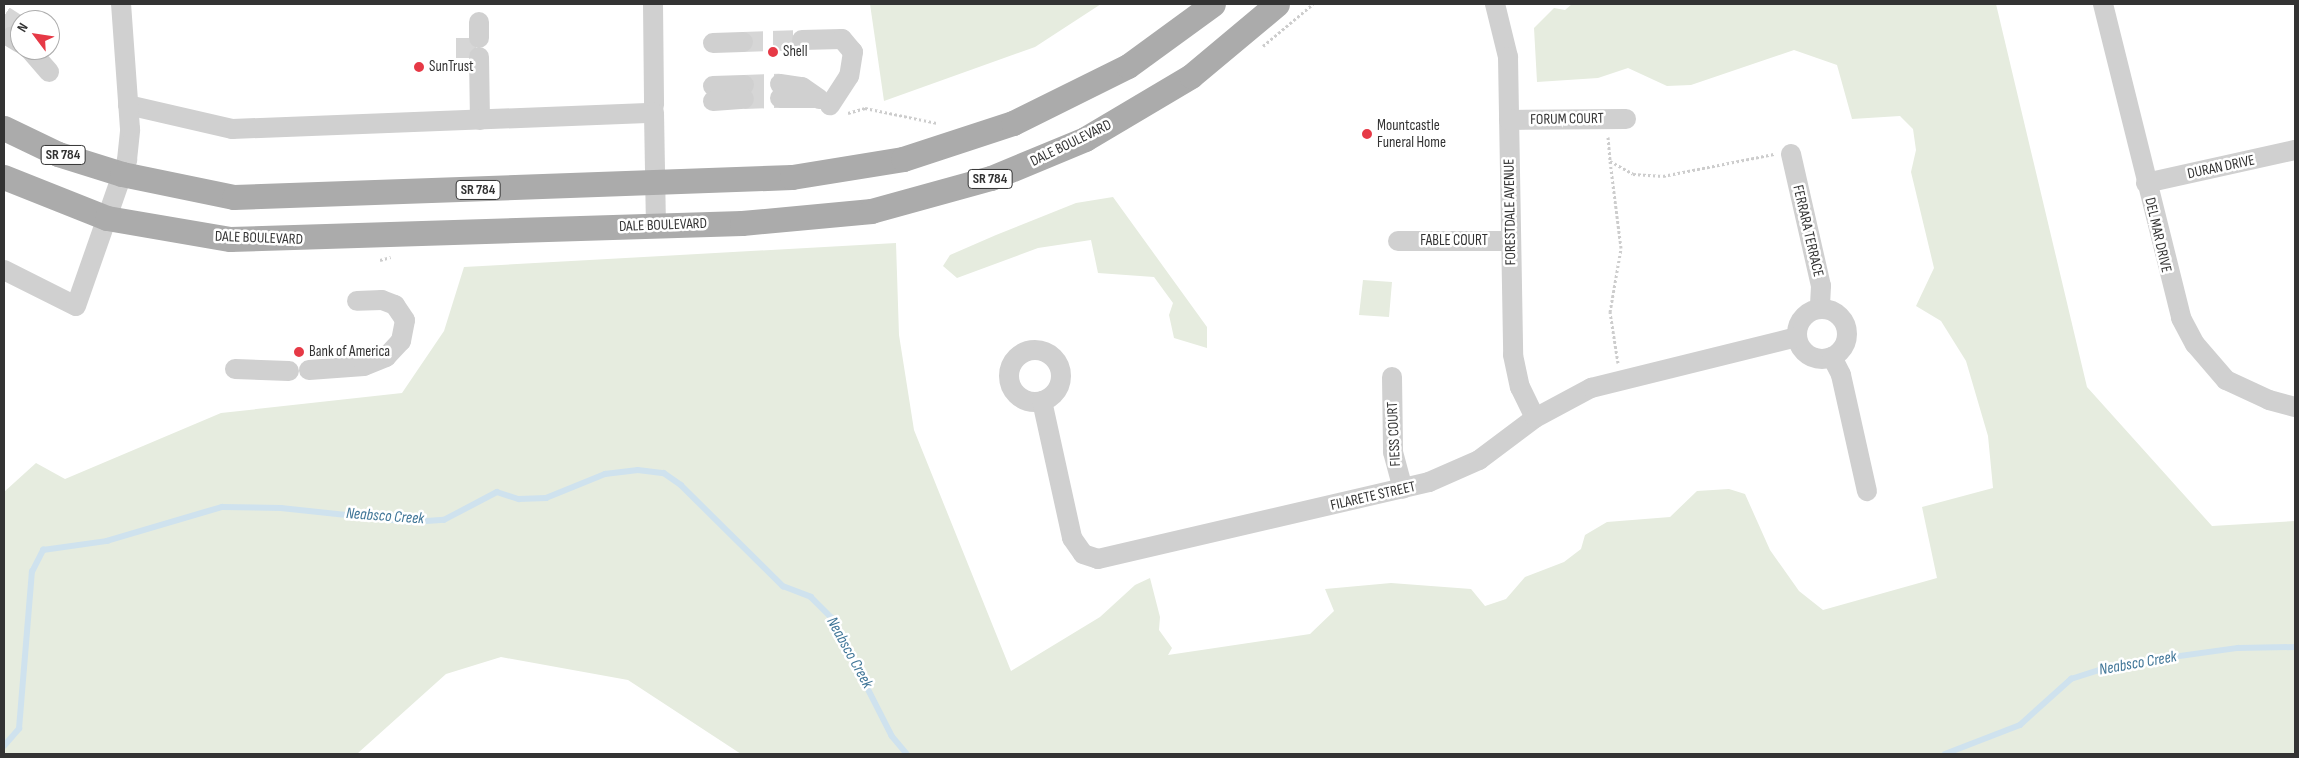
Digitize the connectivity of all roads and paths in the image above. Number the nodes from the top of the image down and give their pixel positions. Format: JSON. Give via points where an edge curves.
{"nodes":[{"id":1,"x":120,"y":4,"type":"edge"},
{"id":2,"x":653,"y":4,"type":"edge"},
{"id":3,"x":1213,"y":4,"type":"edge"},
{"id":4,"x":1276,"y":4,"type":"edge"},
{"id":5,"x":1495,"y":4,"type":"edge"},
{"id":6,"x":2104,"y":4,"type":"edge"},
{"id":7,"x":472,"y":39,"type":"tunnel mouth"},
{"id":8,"x":802,"y":40,"type":"tunnel mouth"},
{"id":9,"x":743,"y":42,"type":"tunnel mouth"},
{"id":10,"x":714,"y":43,"type":"dead end"},
{"id":11,"x":39,"y":60,"type":"edge"},
{"id":12,"x":50,"y":60,"type":"edge"},
{"id":13,"x":744,"y":92,"type":"tunnel mouth"},
{"id":14,"x":713,"y":94,"type":"dead end"},
{"id":15,"x":128,"y":105,"type":"junction"},
{"id":16,"x":654,"y":105,"type":"dead end"},
{"id":17,"x":836,"y":110,"type":"joint"},
{"id":18,"x":1626,"y":119,"type":"dead end"},
{"id":19,"x":474,"y":120,"type":"junction"},
{"id":20,"x":1509,"y":120,"type":"junction"},
{"id":21,"x":937,"y":123,"type":"dead end"},
{"id":22,"x":4,"y":128,"type":"edge"},
{"id":23,"x":2295,"y":150,"type":"edge"},
{"id":24,"x":1609,"y":154,"type":"dead end"},
{"id":25,"x":1791,"y":154,"type":"joint"},
{"id":26,"x":1610,"y":161,"type":"junction"},
{"id":27,"x":122,"y":174,"type":"junction"},
{"id":28,"x":4,"y":177,"type":"edge"},
{"id":29,"x":655,"y":181,"type":"junction"},
{"id":30,"x":2146,"y":183,"type":"junction"},
{"id":31,"x":106,"y":218,"type":"junction"},
{"id":32,"x":656,"y":225,"type":"junction"},
{"id":33,"x":1398,"y":241,"type":"dead end"},
{"id":34,"x":1510,"y":241,"type":"junction"},
{"id":35,"x":4,"y":270,"type":"edge"},
{"id":36,"x":357,"y":301,"type":"dead end"},
{"id":37,"x":1820,"y":308,"type":"junction"},
{"id":38,"x":1797,"y":337,"type":"junction"},
{"id":39,"x":1832,"y":357,"type":"junction"},
{"id":40,"x":235,"y":369,"type":"dead end"},
{"id":41,"x":1392,"y":377,"type":"dead end"},
{"id":42,"x":1621,"y":380,"type":"junction"},
{"id":43,"x":1042,"y":401,"type":"dead end"},
{"id":44,"x":2295,"y":406,"type":"edge"},
{"id":45,"x":1535,"y":418,"type":"junction"},
{"id":46,"x":1403,"y":489,"type":"junction"},
{"id":47,"x":1867,"y":491,"type":"dead end"}],
"edges":[{"from":1,"to":15,"type":"street"},
{"from":2,"to":16,"type":"street"},
{"from":3,"to":29,"type":"main road","number":"SR 784","via":[[1128,66],[1021,120],[959,143],[848,170],[792,177]]},
{"from":4,"to":32,"type":"main road","name":"DALE BOULEVARD","number":"SR 784","via":[[1236,41],[1145,106],[1049,156],[991,178],[871,210]]},
{"from":5,"to":20,"type":"street","name":"FORESTDALE AVENUE","via":[[1508,56]]},
{"from":6,"to":30,"type":"street","name":"DEL MAR DRIVE"},
{"from":7,"to":19,"type":"street"},
{"from":8,"to":17,"type":"street","via":[[842,38],[853,52],[850,76]]},
{"from":9,"to":10,"type":"street"},
{"from":11,"to":12,"type":"street","via":[[52,74]]},
{"from":13,"to":14,"type":"street"},
{"from":15,"to":19,"type":"street","via":[[232,129]]},
{"from":15,"to":27,"type":"street","via":[[128,148]]},
{"from":17,"to":21,"type":"path","via":[[865,108]]},
{"from":18,"to":20,"type":"street","name":"FORUM COURT"},
{"from":19,"to":29,"type":"street","via":[[654,113]]},
{"from":20,"to":34,"type":"street","name":"FORESTDALE AVENUE"},
{"from":22,"to":27,"type":"main road","number":"SR 784","via":[[58,154]]},
{"from":23,"to":30,"type":"street","name":"DURAN DRIVE"},
{"from":24,"to":26,"type":"path"},
{"from":25,"to":26,"type":"path","via":[[1790,150],[1663,176],[1633,174]]},
{"from":25,"to":37,"type":"street","name":"FERRARA TERRACE","via":[[1822,292]]},
{"from":26,"to":42,"type":"path","via":[[1621,248],[1610,319]]},
{"from":27,"to":29,"type":"main road","number":"SR 784","via":[[234,197]]},
{"from":27,"to":31,"type":"street"},
{"from":28,"to":31,"type":"main road","name":"DALE BOULEVARD","number":"SR 784"},
{"from":29,"to":32,"type":"street"},
{"from":30,"to":44,"type":"street","name":"DEL MAR DRIVE","via":[[2170,290],[2195,344],[2226,380],[2269,400]]},
{"from":31,"to":32,"type":"main road","name":"DALE BOULEVARD","number":"SR 784","via":[[178,233],[284,241]]},
{"from":31,"to":35,"type":"street","via":[[76,306]]},
{"from":33,"to":34,"type":"street","name":"FABLE COURT"},
{"from":34,"to":45,"type":"street","name":"FORESTDALE AVENUE","via":[[1514,355],[1520,387]]},
{"from":36,"to":40,"type":"street","via":[[382,300],[395,305],[405,320],[401,342],[386,357],[364,366]]},
{"from":37,"to":38,"type":"street","via":[[1802,318]]},
{"from":37,"to":39,"type":"street","via":[[1838,314],[1846,327],[1844,347]]},
{"from":38,"to":39,"type":"street","via":[[1811,357]]},
{"from":38,"to":42,"type":"street","name":"FILARETE STREET"},
{"from":39,"to":47,"type":"street","via":[[1841,375]]},
{"from":41,"to":46,"type":"street","name":"FIESS COURT","via":[[1393,452]]},
{"from":42,"to":45,"type":"street","name":"FILARETE STREET","via":[[1571,396]]},
{"from":43,"to":46,"type":"street","name":"FILARETE STREET","via":[[1072,538],[1087,557],[1110,558]]},
{"from":45,"to":46,"type":"street","name":"FILARETE STREET","via":[[1463,470]]}]}
